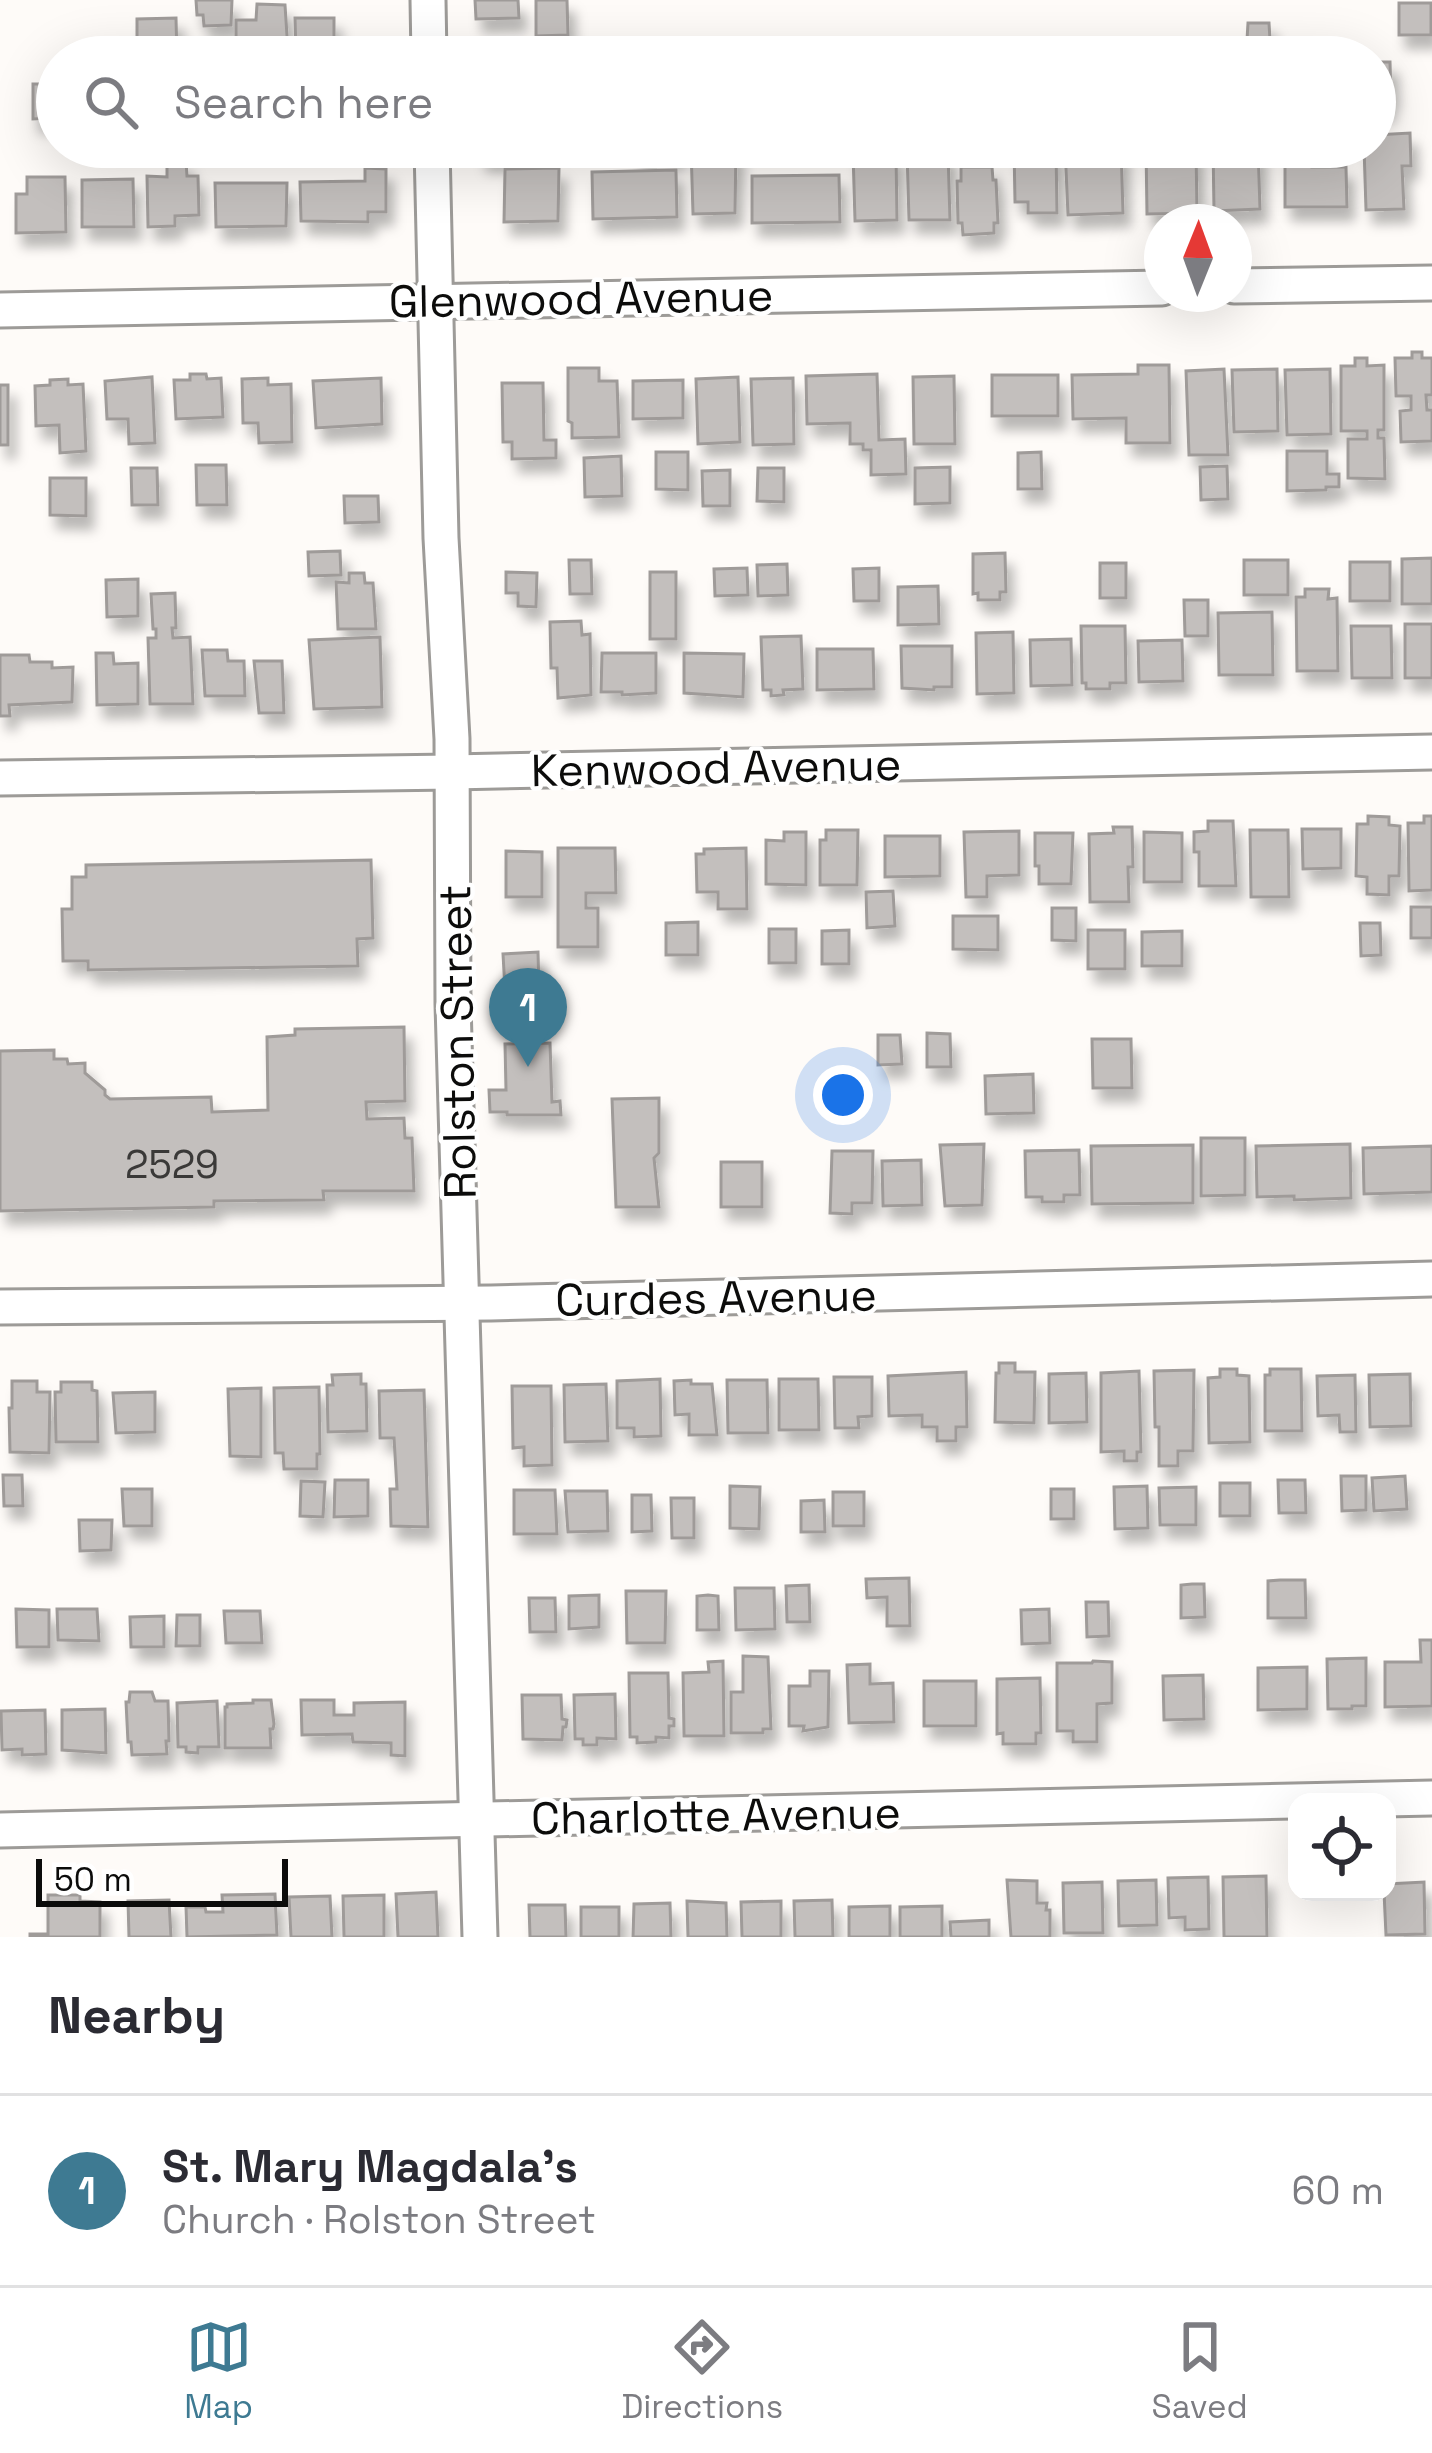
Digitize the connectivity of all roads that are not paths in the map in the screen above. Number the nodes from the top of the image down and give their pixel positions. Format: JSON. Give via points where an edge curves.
{"nodes":[{"id":1,"x":428,"y":0,"type":"edge"},
{"id":2,"x":429,"y":36,"type":"edge"},
{"id":3,"x":433,"y":168,"type":"edge"},
{"id":4,"x":1432,"y":283,"type":"edge"},
{"id":5,"x":1252,"y":286,"type":"edge"},
{"id":6,"x":1144,"y":288,"type":"edge"},
{"id":7,"x":436,"y":302,"type":"junction"},
{"id":8,"x":0,"y":310,"type":"edge"},
{"id":9,"x":1432,"y":752,"type":"edge"},
{"id":10,"x":452,"y":772,"type":"junction"},
{"id":11,"x":0,"y":778,"type":"edge"},
{"id":12,"x":1432,"y":1279,"type":"edge"},
{"id":13,"x":464,"y":1302,"type":"junction"},
{"id":14,"x":0,"y":1307,"type":"edge"},
{"id":15,"x":1432,"y":1798,"type":"edge"},
{"id":16,"x":477,"y":1821,"type":"junction"},
{"id":17,"x":0,"y":1830,"type":"edge"},
{"id":18,"x":480,"y":1937,"type":"edge"}],
"edges":[{"from":1,"to":2,"type":"street"},
{"from":3,"to":7,"type":"street","name":"Rolston Street"},
{"from":4,"to":5,"type":"street"},
{"from":6,"to":7,"type":"street","name":"Glenwood Avenue"},
{"from":7,"to":8,"type":"street","name":"Glenwood Avenue"},
{"from":7,"to":10,"type":"street","name":"Rolston Street"},
{"from":9,"to":10,"type":"street","name":"Kenwood Avenue"},
{"from":10,"to":11,"type":"street","name":"Kenwood Avenue"},
{"from":10,"to":13,"type":"street","name":"Rolston Street"},
{"from":12,"to":13,"type":"street","name":"Curdes Avenue"},
{"from":13,"to":14,"type":"street","name":"Curdes Avenue"},
{"from":13,"to":16,"type":"street","name":"Rolston Street"},
{"from":15,"to":16,"type":"street","name":"Charlotte Avenue"},
{"from":16,"to":17,"type":"street","name":"Charlotte Avenue"},
{"from":16,"to":18,"type":"street","name":"Rolston Street"}]}
